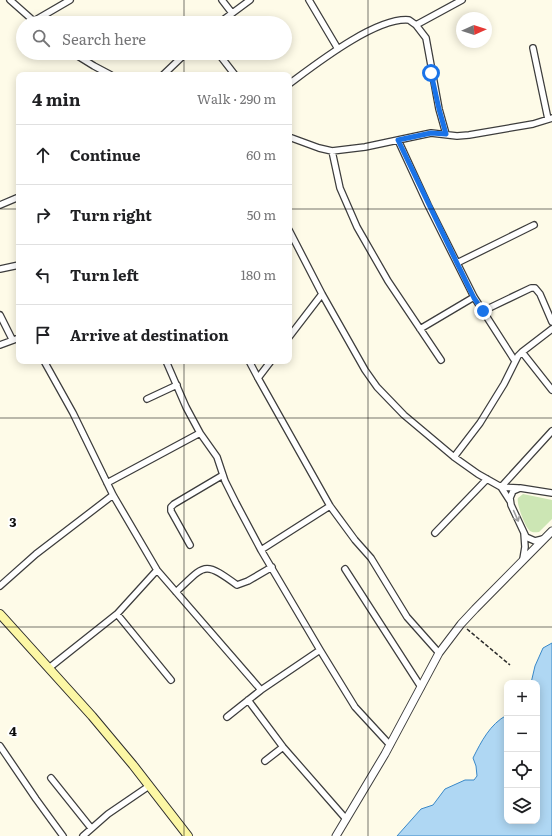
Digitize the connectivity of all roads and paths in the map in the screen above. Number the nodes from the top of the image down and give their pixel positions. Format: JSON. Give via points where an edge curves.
{"nodes":[{"id":1,"x":10,"y":0,"type":"edge"},
{"id":2,"x":70,"y":0,"type":"edge"},
{"id":3,"x":222,"y":0,"type":"edge"},
{"id":4,"x":250,"y":0,"type":"edge"},
{"id":5,"x":310,"y":0,"type":"edge"},
{"id":6,"x":462,"y":0,"type":"edge"},
{"id":7,"x":232,"y":12,"type":"junction"},
{"id":8,"x":28,"y":16,"type":"edge"},
{"id":9,"x":45,"y":16,"type":"edge"},
{"id":10,"x":227,"y":16,"type":"edge"},
{"id":11,"x":416,"y":25,"type":"junction"},
{"id":12,"x":534,"y":48,"type":"dead end"},
{"id":13,"x":338,"y":49,"type":"junction"},
{"id":14,"x":83,"y":60,"type":"edge"},
{"id":15,"x":179,"y":60,"type":"edge"},
{"id":16,"x":223,"y":60,"type":"edge"},
{"id":17,"x":99,"y":72,"type":"edge"},
{"id":18,"x":166,"y":72,"type":"edge"},
{"id":19,"x":233,"y":72,"type":"edge"},
{"id":20,"x":292,"y":82,"type":"edge"},
{"id":21,"x":550,"y":118,"type":"edge"},
{"id":22,"x":446,"y":134,"type":"junction"},
{"id":23,"x":292,"y":138,"type":"edge"},
{"id":24,"x":398,"y":140,"type":"junction"},
{"id":25,"x":332,"y":151,"type":"junction"},
{"id":26,"x":16,"y":198,"type":"edge"},
{"id":27,"x":0,"y":205,"type":"edge"},
{"id":28,"x":534,"y":225,"type":"dead end"},
{"id":29,"x":292,"y":237,"type":"edge"},
{"id":30,"x":457,"y":263,"type":"junction"},
{"id":31,"x":16,"y":266,"type":"edge"},
{"id":32,"x":0,"y":269,"type":"edge"},
{"id":33,"x":322,"y":294,"type":"junction"},
{"id":34,"x":474,"y":298,"type":"junction"},
{"id":35,"x":483,"y":311,"type":"junction"},
{"id":36,"x":0,"y":315,"type":"edge"},
{"id":37,"x":552,"y":322,"type":"edge"},
{"id":38,"x":420,"y":329,"type":"junction"},
{"id":39,"x":552,"y":329,"type":"edge"},
{"id":40,"x":292,"y":333,"type":"edge"},
{"id":41,"x":16,"y":339,"type":"edge"},
{"id":42,"x":12,"y":340,"type":"junction"},
{"id":43,"x":0,"y":345,"type":"edge"},
{"id":44,"x":522,"y":352,"type":"junction"},
{"id":45,"x":442,"y":360,"type":"dead end"},
{"id":46,"x":516,"y":361,"type":"junction"},
{"id":47,"x":46,"y":364,"type":"edge"},
{"id":48,"x":167,"y":364,"type":"edge"},
{"id":49,"x":251,"y":364,"type":"edge"},
{"id":50,"x":269,"y":364,"type":"edge"},
{"id":51,"x":258,"y":378,"type":"junction"},
{"id":52,"x":177,"y":385,"type":"junction"},
{"id":53,"x":552,"y":390,"type":"edge"},
{"id":54,"x":147,"y":399,"type":"dead end"},
{"id":55,"x":552,"y":431,"type":"edge"},
{"id":56,"x":200,"y":433,"type":"junction"},
{"id":57,"x":454,"y":457,"type":"junction"},
{"id":58,"x":224,"y":475,"type":"junction"},
{"id":59,"x":486,"y":479,"type":"junction"},
{"id":60,"x":107,"y":483,"type":"junction"},
{"id":61,"x":501,"y":488,"type":"junction"},
{"id":62,"x":520,"y":488,"type":"junction"},
{"id":63,"x":552,"y":493,"type":"edge"},
{"id":64,"x":113,"y":495,"type":"junction"},
{"id":65,"x":510,"y":502,"type":"junction"},
{"id":66,"x":330,"y":506,"type":"junction"},
{"id":67,"x":552,"y":531,"type":"edge"},
{"id":68,"x":435,"y":533,"type":"dead end"},
{"id":69,"x":524,"y":533,"type":"junction"},
{"id":70,"x":543,"y":539,"type":"junction"},
{"id":71,"x":190,"y":544,"type":"dead end"},
{"id":72,"x":261,"y":550,"type":"junction"},
{"id":73,"x":523,"y":560,"type":"junction"},
{"id":74,"x":272,"y":567,"type":"junction"},
{"id":75,"x":345,"y":569,"type":"dead end"},
{"id":76,"x":157,"y":570,"type":"junction"},
{"id":77,"x":0,"y":586,"type":"edge"},
{"id":78,"x":176,"y":592,"type":"junction"},
{"id":79,"x":0,"y":614,"type":"edge"},
{"id":80,"x":117,"y":614,"type":"junction"},
{"id":81,"x":461,"y":624,"type":"junction"},
{"id":82,"x":320,"y":650,"type":"junction"},
{"id":83,"x":439,"y":653,"type":"junction"},
{"id":84,"x":510,"y":665,"type":"dead end"},
{"id":85,"x":49,"y":668,"type":"junction"},
{"id":86,"x":171,"y":680,"type":"dead end"},
{"id":87,"x":421,"y":687,"type":"junction"},
{"id":88,"x":261,"y":690,"type":"junction"},
{"id":89,"x":248,"y":700,"type":"junction"},
{"id":90,"x":227,"y":717,"type":"dead end"},
{"id":91,"x":390,"y":745,"type":"junction"},
{"id":92,"x":0,"y":746,"type":"edge"},
{"id":93,"x":283,"y":747,"type":"junction"},
{"id":94,"x":265,"y":761,"type":"dead end"},
{"id":95,"x":51,"y":778,"type":"dead end"},
{"id":96,"x":149,"y":786,"type":"junction"},
{"id":97,"x":346,"y":820,"type":"junction"},
{"id":98,"x":91,"y":828,"type":"junction"},
{"id":99,"x":63,"y":836,"type":"edge"},
{"id":100,"x":83,"y":836,"type":"edge"},
{"id":101,"x":188,"y":836,"type":"edge"},
{"id":102,"x":336,"y":836,"type":"edge"}],
"edges":[{"from":1,"to":8,"type":"street"},
{"from":2,"to":9,"type":"street"},
{"from":3,"to":7,"type":"street"},
{"from":4,"to":7,"type":"street"},
{"from":5,"to":13,"type":"street"},
{"from":6,"to":11,"type":"street"},
{"from":7,"to":10,"type":"street"},
{"from":11,"to":13,"type":"street","via":[[409,20],[394,21]]},
{"from":11,"to":22,"type":"street","via":[[426,38]]},
{"from":12,"to":21,"type":"street"},
{"from":13,"to":20,"type":"street"},
{"from":14,"to":17,"type":"street"},
{"from":15,"to":18,"type":"street"},
{"from":16,"to":19,"type":"street"},
{"from":21,"to":22,"type":"street","via":[[533,124],[469,135]]},
{"from":22,"to":24,"type":"street","via":[[431,133]]},
{"from":23,"to":25,"type":"street"},
{"from":24,"to":25,"type":"street"},
{"from":24,"to":30,"type":"street"},
{"from":25,"to":38,"type":"street","via":[[340,188],[357,227],[388,281]]},
{"from":26,"to":27,"type":"street"},
{"from":28,"to":30,"type":"street"},
{"from":29,"to":33,"type":"street"},
{"from":30,"to":34,"type":"street"},
{"from":31,"to":32,"type":"street"},
{"from":33,"to":40,"type":"street"},
{"from":33,"to":57,"type":"street","via":[[377,387],[404,415]]},
{"from":34,"to":35,"type":"street"},
{"from":34,"to":38,"type":"street"},
{"from":35,"to":37,"type":"street","via":[[535,288]]},
{"from":35,"to":46,"type":"street"},
{"from":36,"to":42,"type":"street"},
{"from":38,"to":45,"type":"street"},
{"from":39,"to":44,"type":"street"},
{"from":41,"to":42,"type":"street"},
{"from":42,"to":43,"type":"street"},
{"from":44,"to":46,"type":"street"},
{"from":44,"to":53,"type":"street"},
{"from":46,"to":57,"type":"street","via":[[480,423]]},
{"from":47,"to":60,"type":"street"},
{"from":48,"to":52,"type":"street"},
{"from":49,"to":51,"type":"street"},
{"from":50,"to":51,"type":"street"},
{"from":51,"to":66,"type":"street"},
{"from":52,"to":54,"type":"street"},
{"from":52,"to":56,"type":"street"},
{"from":55,"to":61,"type":"street"},
{"from":56,"to":58,"type":"street","via":[[217,457]]},
{"from":56,"to":60,"type":"street"},
{"from":57,"to":59,"type":"street"},
{"from":58,"to":71,"type":"street","via":[[171,507]]},
{"from":58,"to":72,"type":"street"},
{"from":59,"to":61,"type":"street"},
{"from":59,"to":68,"type":"street"},
{"from":60,"to":64,"type":"street"},
{"from":61,"to":62,"type":"street"},
{"from":61,"to":65,"type":"street"},
{"from":62,"to":63,"type":"street"},
{"from":62,"to":65,"type":"street","via":[[513,491]]},
{"from":64,"to":76,"type":"street"},
{"from":64,"to":77,"type":"street","via":[[36,554]]},
{"from":65,"to":69,"type":"street","one_way":true},
{"from":66,"to":72,"type":"street"},
{"from":66,"to":83,"type":"street","via":[[371,558],[407,617]]},
{"from":67,"to":70,"type":"street"},
{"from":69,"to":70,"type":"street","via":[[530,540]]},
{"from":69,"to":73,"type":"street","via":[[526,547]]},
{"from":70,"to":73,"type":"street"},
{"from":72,"to":74,"type":"street"},
{"from":73,"to":81,"type":"street"},
{"from":74,"to":78,"type":"street","via":[[237,585],[218,571],[211,568],[203,569]]},
{"from":74,"to":82,"type":"street"},
{"from":75,"to":87,"type":"street"},
{"from":76,"to":78,"type":"street"},
{"from":76,"to":80,"type":"street"},
{"from":78,"to":88,"type":"street"},
{"from":79,"to":85,"type":"main road"},
{"from":80,"to":85,"type":"street"},
{"from":80,"to":86,"type":"street"},
{"from":81,"to":83,"type":"street"},
{"from":81,"to":84,"type":"path"},
{"from":82,"to":88,"type":"street"},
{"from":82,"to":91,"type":"street","via":[[360,713]]},
{"from":83,"to":87,"type":"street"},
{"from":85,"to":96,"type":"main road","via":[[88,710]]},
{"from":87,"to":91,"type":"street"},
{"from":88,"to":89,"type":"street"},
{"from":89,"to":90,"type":"street"},
{"from":89,"to":93,"type":"street"},
{"from":91,"to":97,"type":"street"},
{"from":92,"to":99,"type":"street"},
{"from":93,"to":94,"type":"street"},
{"from":93,"to":97,"type":"street"},
{"from":95,"to":98,"type":"street"},
{"from":96,"to":98,"type":"street"},
{"from":96,"to":101,"type":"main road"},
{"from":97,"to":102,"type":"street"},
{"from":98,"to":100,"type":"street"}]}
